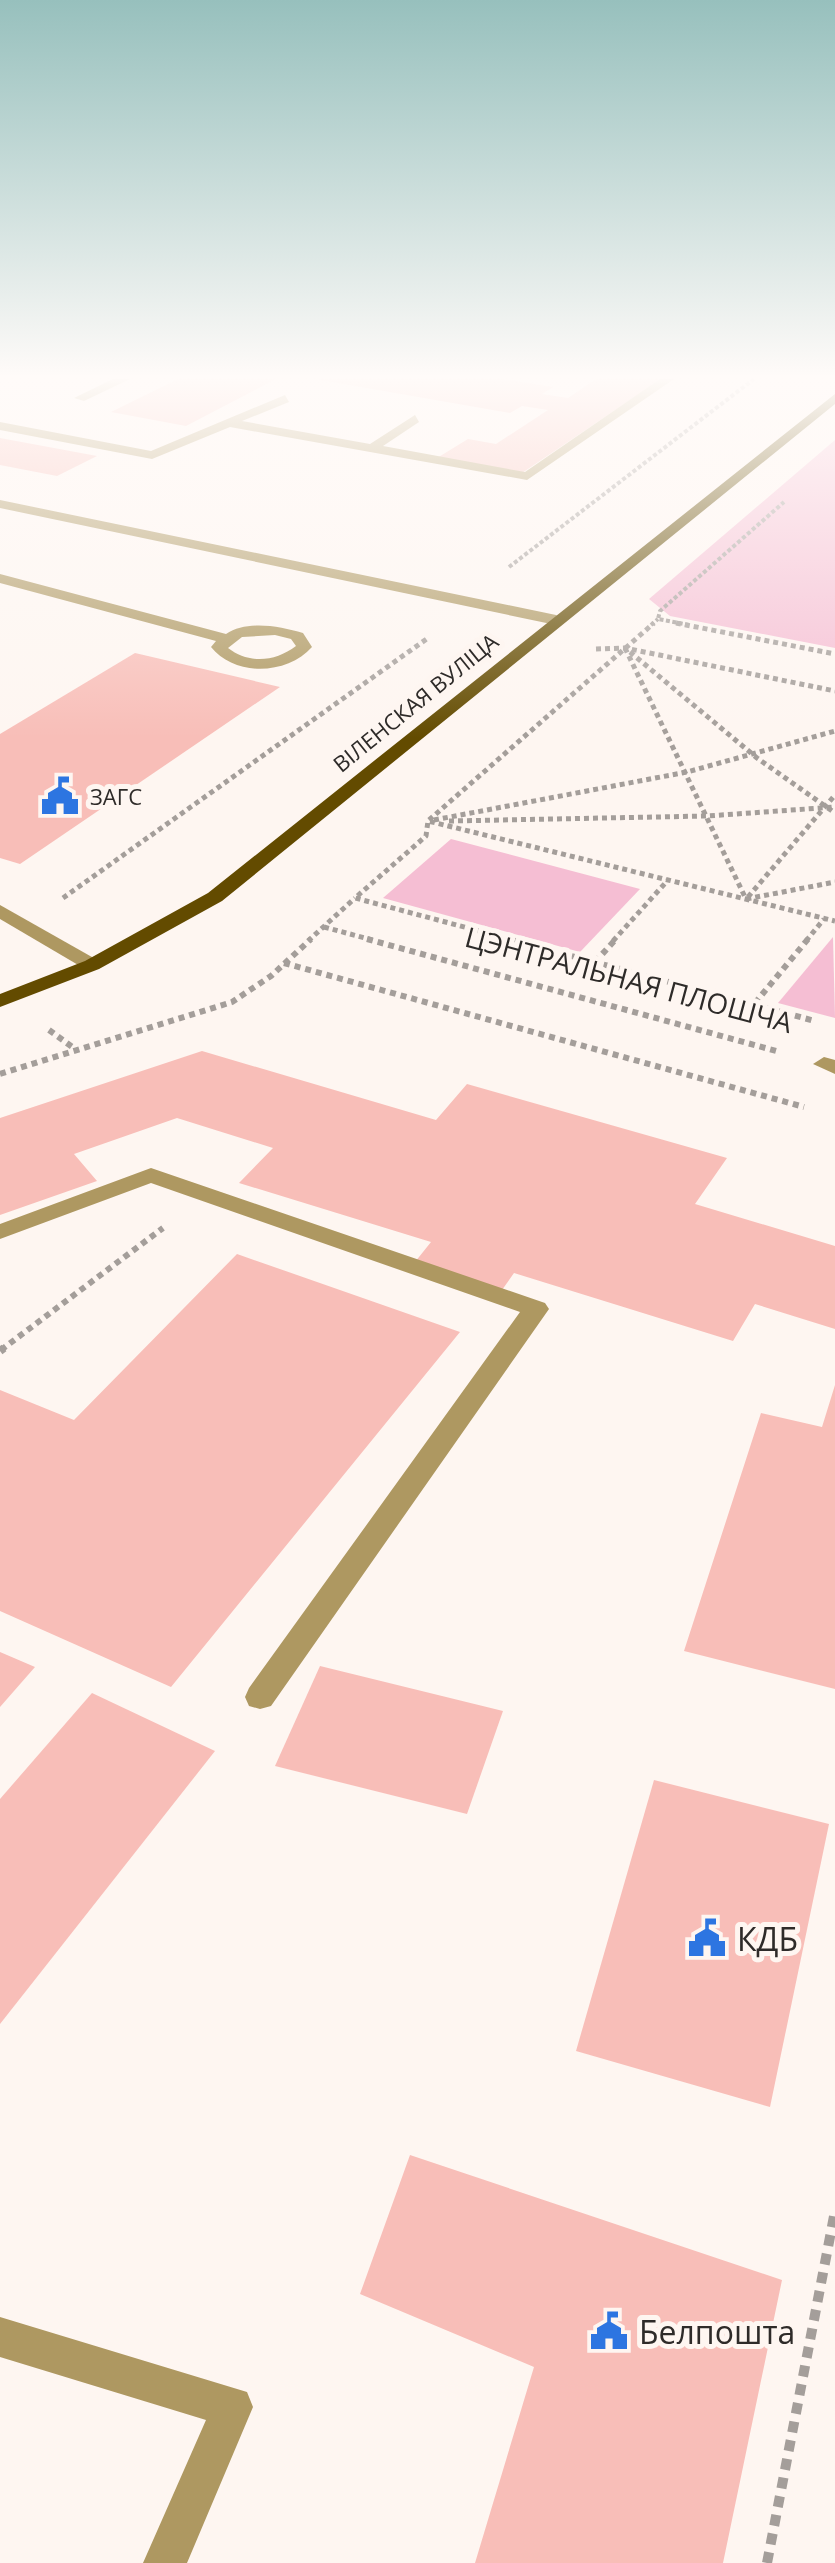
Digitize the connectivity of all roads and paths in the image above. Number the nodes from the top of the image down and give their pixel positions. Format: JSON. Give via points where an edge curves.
{"nodes":[{"id":1,"x":597,"y":499,"type":"edge"},
{"id":2,"x":709,"y":499,"type":"edge"},
{"id":3,"x":784,"y":502,"type":"dead end"},
{"id":4,"x":0,"y":504,"type":"edge"},
{"id":5,"x":0,"y":578,"type":"edge"},
{"id":6,"x":504,"y":580,"type":"dead end"},
{"id":7,"x":658,"y":619,"type":"junction"},
{"id":8,"x":556,"y":620,"type":"junction"},
{"id":9,"x":225,"y":639,"type":"dead end"},
{"id":10,"x":625,"y":648,"type":"junction"},
{"id":11,"x":835,"y":654,"type":"edge"},
{"id":12,"x":835,"y":691,"type":"edge"},
{"id":13,"x":835,"y":731,"type":"edge"},
{"id":14,"x":757,"y":758,"type":"junction"},
{"id":15,"x":682,"y":775,"type":"junction"},
{"id":16,"x":835,"y":795,"type":"edge"},
{"id":17,"x":826,"y":807,"type":"junction"},
{"id":18,"x":835,"y":810,"type":"edge"},
{"id":19,"x":707,"y":816,"type":"junction"},
{"id":20,"x":428,"y":821,"type":"junction"},
{"id":21,"x":668,"y":880,"type":"junction"},
{"id":22,"x":835,"y":882,"type":"edge"},
{"id":23,"x":356,"y":898,"type":"junction"},
{"id":24,"x":746,"y":899,"type":"junction"},
{"id":25,"x":0,"y":910,"type":"edge"},
{"id":26,"x":824,"y":918,"type":"junction"},
{"id":27,"x":835,"y":921,"type":"edge"},
{"id":28,"x":324,"y":927,"type":"junction"},
{"id":29,"x":407,"y":950,"type":"joint"},
{"id":30,"x":595,"y":962,"type":"junction"},
{"id":31,"x":284,"y":963,"type":"junction"},
{"id":32,"x":92,"y":966,"type":"junction"},
{"id":33,"x":0,"y":1002,"type":"edge"},
{"id":34,"x":755,"y":1004,"type":"junction"},
{"id":35,"x":819,"y":1022,"type":"dead end"},
{"id":36,"x":44,"y":1026,"type":"dead end"},
{"id":37,"x":76,"y":1050,"type":"junction"},
{"id":38,"x":830,"y":1066,"type":"edge"},
{"id":39,"x":0,"y":1074,"type":"edge"},
{"id":40,"x":816,"y":1110,"type":"dead end"},
{"id":41,"x":176,"y":1218,"type":"dead end"},
{"id":42,"x":0,"y":1232,"type":"edge"},
{"id":43,"x":0,"y":1351,"type":"edge"},
{"id":44,"x":260,"y":1697,"type":"dead end"},
{"id":45,"x":835,"y":2211,"type":"edge"},
{"id":46,"x":832,"y":2241,"type":"edge"},
{"id":47,"x":0,"y":2337,"type":"edge"},
{"id":48,"x":165,"y":2563,"type":"edge"},
{"id":49,"x":767,"y":2563,"type":"edge"}],
"edges":[{"from":1,"to":6,"type":"path","via":[[509,566]]},
{"from":2,"to":8,"type":"main road","name":"ВІЛЕНСКАЯ ВУЛІЦА"},
{"from":3,"to":7,"type":"path"},
{"from":4,"to":8,"type":"street"},
{"from":5,"to":9,"type":"street"},
{"from":7,"to":10,"type":"path"},
{"from":7,"to":11,"type":"path"},
{"from":8,"to":32,"type":"main road","name":"ВІЛЕНСКАЯ ВУЛІЦА","via":[[215,897]]},
{"from":10,"to":12,"type":"path"},
{"from":10,"to":14,"type":"path"},
{"from":10,"to":15,"type":"path"},
{"from":10,"to":20,"type":"path"},
{"from":13,"to":14,"type":"path"},
{"from":14,"to":15,"type":"path"},
{"from":14,"to":17,"type":"path"},
{"from":15,"to":19,"type":"path"},
{"from":15,"to":20,"type":"path"},
{"from":16,"to":17,"type":"path"},
{"from":17,"to":18,"type":"path"},
{"from":17,"to":19,"type":"path"},
{"from":17,"to":24,"type":"path"},
{"from":19,"to":20,"type":"path"},
{"from":19,"to":24,"type":"path"},
{"from":20,"to":21,"type":"path"},
{"from":20,"to":23,"type":"path","via":[[426,836]]},
{"from":21,"to":24,"type":"path"},
{"from":21,"to":30,"type":"path"},
{"from":22,"to":24,"type":"path"},
{"from":23,"to":28,"type":"path"},
{"from":23,"to":30,"type":"path"},
{"from":24,"to":26,"type":"path"},
{"from":25,"to":32,"type":"street"},
{"from":26,"to":27,"type":"path"},
{"from":26,"to":34,"type":"path"},
{"from":28,"to":29,"type":"path"},
{"from":28,"to":31,"type":"path"},
{"from":29,"to":38,"type":"path","name":"ЦЭНТРАЛЬНАЯ ПЛОШЧА"},
{"from":30,"to":34,"type":"path"},
{"from":31,"to":37,"type":"path","via":[[232,1002]]},
{"from":31,"to":40,"type":"path"},
{"from":32,"to":33,"type":"main road","name":"ВІЛЕНСКАЯ ВУЛІЦА"},
{"from":34,"to":35,"type":"path"},
{"from":36,"to":37,"type":"path"},
{"from":37,"to":39,"type":"path"},
{"from":41,"to":43,"type":"path"},
{"from":42,"to":44,"type":"street","via":[[150,1175],[536,1309]]},
{"from":45,"to":46,"type":"path"},
{"from":46,"to":49,"type":"path"},
{"from":47,"to":48,"type":"street","via":[[232,2408]]}]}
